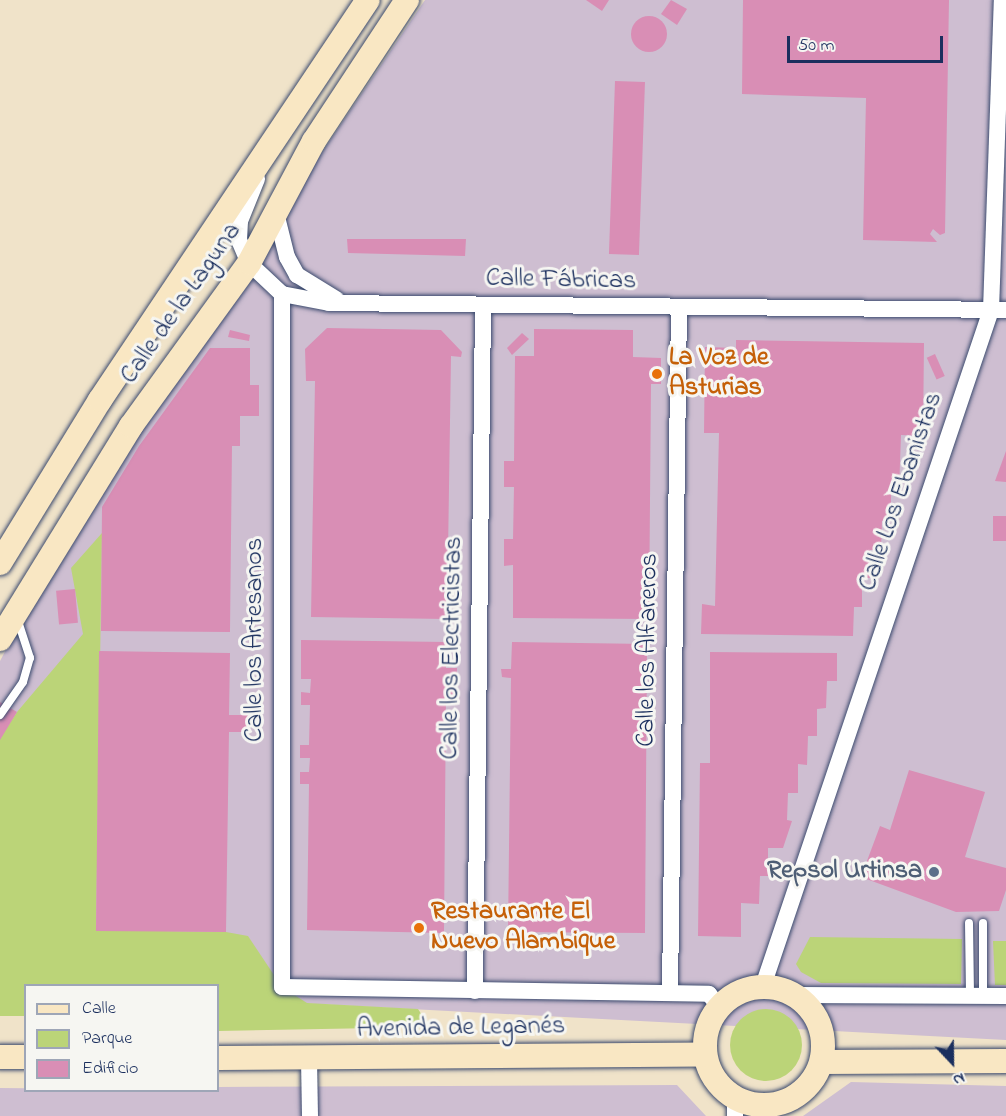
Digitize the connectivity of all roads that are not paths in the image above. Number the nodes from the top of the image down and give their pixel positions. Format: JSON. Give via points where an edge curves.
{"nodes":[{"id":1,"x":368,"y":0,"type":"edge"},
{"id":2,"x":406,"y":0,"type":"edge"},
{"id":3,"x":1002,"y":0,"type":"edge"},
{"id":4,"x":269,"y":150,"type":"junction"},
{"id":5,"x":277,"y":217,"type":"junction"},
{"id":6,"x":249,"y":263,"type":"junction"},
{"id":7,"x":282,"y":294,"type":"junction"},
{"id":8,"x":345,"y":303,"type":"junction"},
{"id":9,"x":483,"y":305,"type":"junction"},
{"id":10,"x":679,"y":308,"type":"junction"},
{"id":11,"x":999,"y":310,"type":"edge"},
{"id":12,"x":0,"y":563,"type":"edge"},
{"id":13,"x":16,"y":614,"type":"junction"},
{"id":14,"x":0,"y":639,"type":"edge"},
{"id":15,"x":0,"y":715,"type":"edge"},
{"id":16,"x":969,"y":923,"type":"dead end"},
{"id":17,"x":983,"y":923,"type":"dead end"},
{"id":18,"x":763,"y":986,"type":"junction"},
{"id":19,"x":282,"y":987,"type":"joint"},
{"id":20,"x":475,"y":991,"type":"junction"},
{"id":21,"x":670,"y":992,"type":"junction"},
{"id":22,"x":797,"y":995,"type":"junction"},
{"id":23,"x":976,"y":996,"type":"junction"},
{"id":24,"x":1006,"y":996,"type":"edge"},
{"id":25,"x":719,"y":1006,"type":"junction"},
{"id":26,"x":705,"y":1055,"type":"junction"},
{"id":27,"x":0,"y":1057,"type":"edge"},
{"id":28,"x":24,"y":1057,"type":"edge"},
{"id":29,"x":219,"y":1058,"type":"edge"},
{"id":30,"x":309,"y":1059,"type":"junction"},
{"id":31,"x":1006,"y":1061,"type":"edge"},
{"id":32,"x":822,"y":1062,"type":"junction"},
{"id":33,"x":735,"y":1107,"type":"edge"},
{"id":34,"x":310,"y":1116,"type":"edge"}],
"edges":[{"from":1,"to":4,"type":"street","name":"Calle de la Laguna"},
{"from":2,"to":5,"type":"street","name":"Calle de la Laguna","via":[[314,141]]},
{"from":3,"to":11,"type":"street","name":"Calle Los Ebanistas"},
{"from":4,"to":6,"type":"street","via":[[240,220],[239,240]]},
{"from":4,"to":12,"type":"street","name":"Calle de la Laguna","via":[[100,400]]},
{"from":5,"to":6,"type":"street","name":"Calle de la Laguna"},
{"from":5,"to":8,"type":"street","via":[[287,257],[297,275]]},
{"from":6,"to":7,"type":"street"},
{"from":6,"to":13,"type":"street","name":"Calle de la Laguna","via":[[131,426]]},
{"from":7,"to":8,"type":"street","name":"Calle Fábricas"},
{"from":7,"to":19,"type":"street","name":"Calle los Artesanos"},
{"from":8,"to":9,"type":"street","name":"Calle Fábricas"},
{"from":9,"to":10,"type":"street","name":"Calle Fábricas"},
{"from":9,"to":20,"type":"street","name":"Calle los Electricistas"},
{"from":10,"to":11,"type":"street","name":"Calle Fábricas"},
{"from":10,"to":21,"type":"street","name":"Calle los Alfareros"},
{"from":11,"to":18,"type":"street","name":"Calle Los Ebanistas"},
{"from":13,"to":14,"type":"street","name":"Calle de la Laguna"},
{"from":13,"to":15,"type":"lane","via":[[30,658],[23,682]]},
{"from":16,"to":23,"type":"lane"},
{"from":17,"to":23,"type":"lane"},
{"from":18,"to":22,"type":"street"},
{"from":18,"to":25,"type":"street","via":[[742,990]]},
{"from":19,"to":20,"type":"street","name":"Avenida de Leganés"},
{"from":20,"to":21,"type":"street","name":"Avenida de Leganés"},
{"from":21,"to":25,"type":"street","name":"Avenida de Leganés","via":[[710,994]]},
{"from":22,"to":23,"type":"street"},
{"from":22,"to":32,"type":"street","via":[[818,1019]]},
{"from":23,"to":24,"type":"street"},
{"from":25,"to":26,"type":"street","via":[[708,1024]]},
{"from":26,"to":30,"type":"street","name":"Avenida de Leganés"},
{"from":26,"to":33,"type":"street","via":[[710,1072]]},
{"from":27,"to":28,"type":"street"},
{"from":29,"to":30,"type":"street","name":"Avenida de Leganés"},
{"from":30,"to":34,"type":"street"},
{"from":31,"to":32,"type":"street"},
{"from":32,"to":33,"type":"street","via":[[810,1083],[794,1097],[775,1104]]}]}
